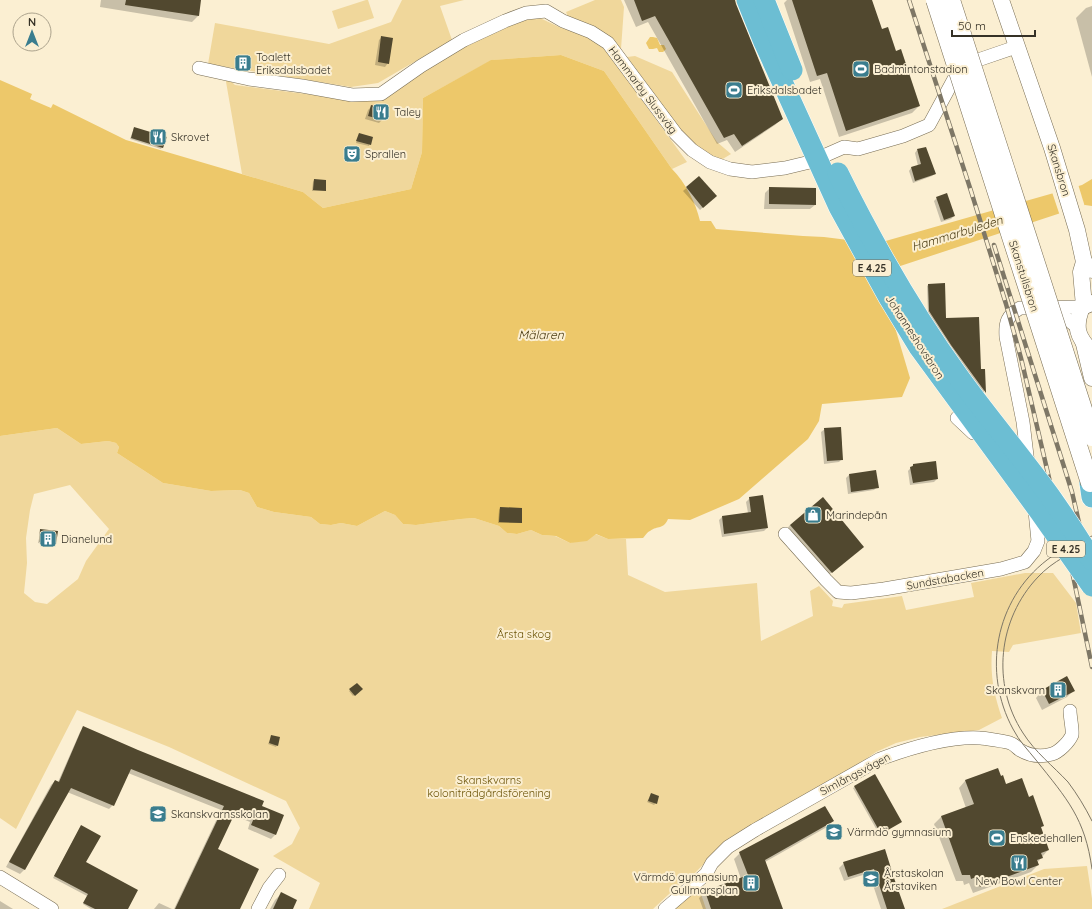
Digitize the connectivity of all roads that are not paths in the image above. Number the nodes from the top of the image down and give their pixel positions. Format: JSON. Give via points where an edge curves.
{"nodes":[{"id":1,"x":748,"y":0,"type":"edge"},
{"id":2,"x":764,"y":0,"type":"edge"},
{"id":3,"x":935,"y":0,"type":"edge"},
{"id":4,"x":951,"y":0,"type":"edge"},
{"id":5,"x":1001,"y":1,"type":"edge"},
{"id":6,"x":1016,"y":47,"type":"junction"},
{"id":7,"x":200,"y":68,"type":"dead end"},
{"id":8,"x":1088,"y":266,"type":"edge"},
{"id":9,"x":1086,"y":305,"type":"edge"},
{"id":10,"x":1044,"y":308,"type":"junction"},
{"id":11,"x":1077,"y":327,"type":"junction"},
{"id":12,"x":1088,"y":348,"type":"edge"},
{"id":13,"x":1092,"y":378,"type":"edge"},
{"id":14,"x":957,"y":418,"type":"dead end"},
{"id":15,"x":1092,"y":437,"type":"edge"},
{"id":16,"x":1028,"y":461,"type":"junction"},
{"id":17,"x":1091,"y":490,"type":"edge"},
{"id":18,"x":1046,"y":506,"type":"junction"},
{"id":19,"x":785,"y":534,"type":"dead end"},
{"id":20,"x":1092,"y":545,"type":"edge"},
{"id":21,"x":1092,"y":560,"type":"edge"},
{"id":22,"x":1092,"y":586,"type":"edge"},
{"id":23,"x":1092,"y":603,"type":"edge"},
{"id":24,"x":1070,"y":711,"type":"dead end"},
{"id":25,"x":279,"y":874,"type":"dead end"},
{"id":26,"x":0,"y":877,"type":"edge"},
{"id":27,"x":52,"y":909,"type":"edge"},
{"id":28,"x":258,"y":909,"type":"edge"},
{"id":29,"x":665,"y":909,"type":"edge"}],
"edges":[{"from":1,"to":18,"type":"highway","name":"Johanneshovsbron","number":"E 4.25","bridge":true,"via":[[816,158],[859,246],[919,347]]},
{"from":2,"to":18,"type":"highway","name":"Johanneshovsbron","number":"E 4.25","bridge":true,"via":[[827,151],[873,242],[930,336]]},
{"from":3,"to":17,"type":"main road","name":"Skanstullsbron","bridge":true},
{"from":4,"to":15,"type":"main road","name":"Skanstullsbron","bridge":true},
{"from":5,"to":6,"type":"street","name":"Skansbron"},
{"from":6,"to":7,"type":"street","name":"Hammarby Slussväg","via":[[978,60],[955,77],[929,125],[903,136],[858,149],[844,148],[810,162],[752,172],[730,169],[710,162],[692,150],[676,134],[608,43],[546,11],[526,13],[464,40],[381,94],[352,95],[249,79]]},
{"from":6,"to":8,"type":"street","name":"Skansbron","via":[[1052,148]]},
{"from":8,"to":9,"type":"street","name":"Skansbron","via":[[1081,272]]},
{"from":9,"to":10,"type":"street","name":"Sundstabacken"},
{"from":9,"to":11,"type":"street","name":"Skansbron","via":[[1078,319]]},
{"from":10,"to":11,"type":"street","name":"Sundstabacken"},
{"from":10,"to":16,"type":"street","name":"Sundstabacken","via":[[1020,308],[1011,314],[1005,325]]},
{"from":11,"to":12,"type":"street","via":[[1079,336]]},
{"from":12,"to":13,"type":"street"},
{"from":14,"to":16,"type":"street","via":[[992,451],[1009,460]]},
{"from":16,"to":19,"type":"street","name":"Sundstabacken","via":[[1038,541],[1025,562],[1001,569],[884,589],[838,592]]},
{"from":18,"to":20,"type":"highway","bridge":true,"via":[[1079,527]]},
{"from":18,"to":21,"type":"highway","name":"Johanneshovsbron","number":"E 4.25","bridge":true},
{"from":18,"to":22,"type":"highway","name":"Johanneshovsbron","number":"E 4.25","bridge":true},
{"from":18,"to":23,"type":"highway","bridge":true},
{"from":24,"to":29,"type":"street","name":"Simlångsvägen","via":[[1072,735],[1054,754],[1035,756],[1009,742],[973,738],[922,746],[880,759],[728,847],[712,863],[706,874]]},
{"from":25,"to":28,"type":"street"},
{"from":26,"to":27,"type":"street"}]}
